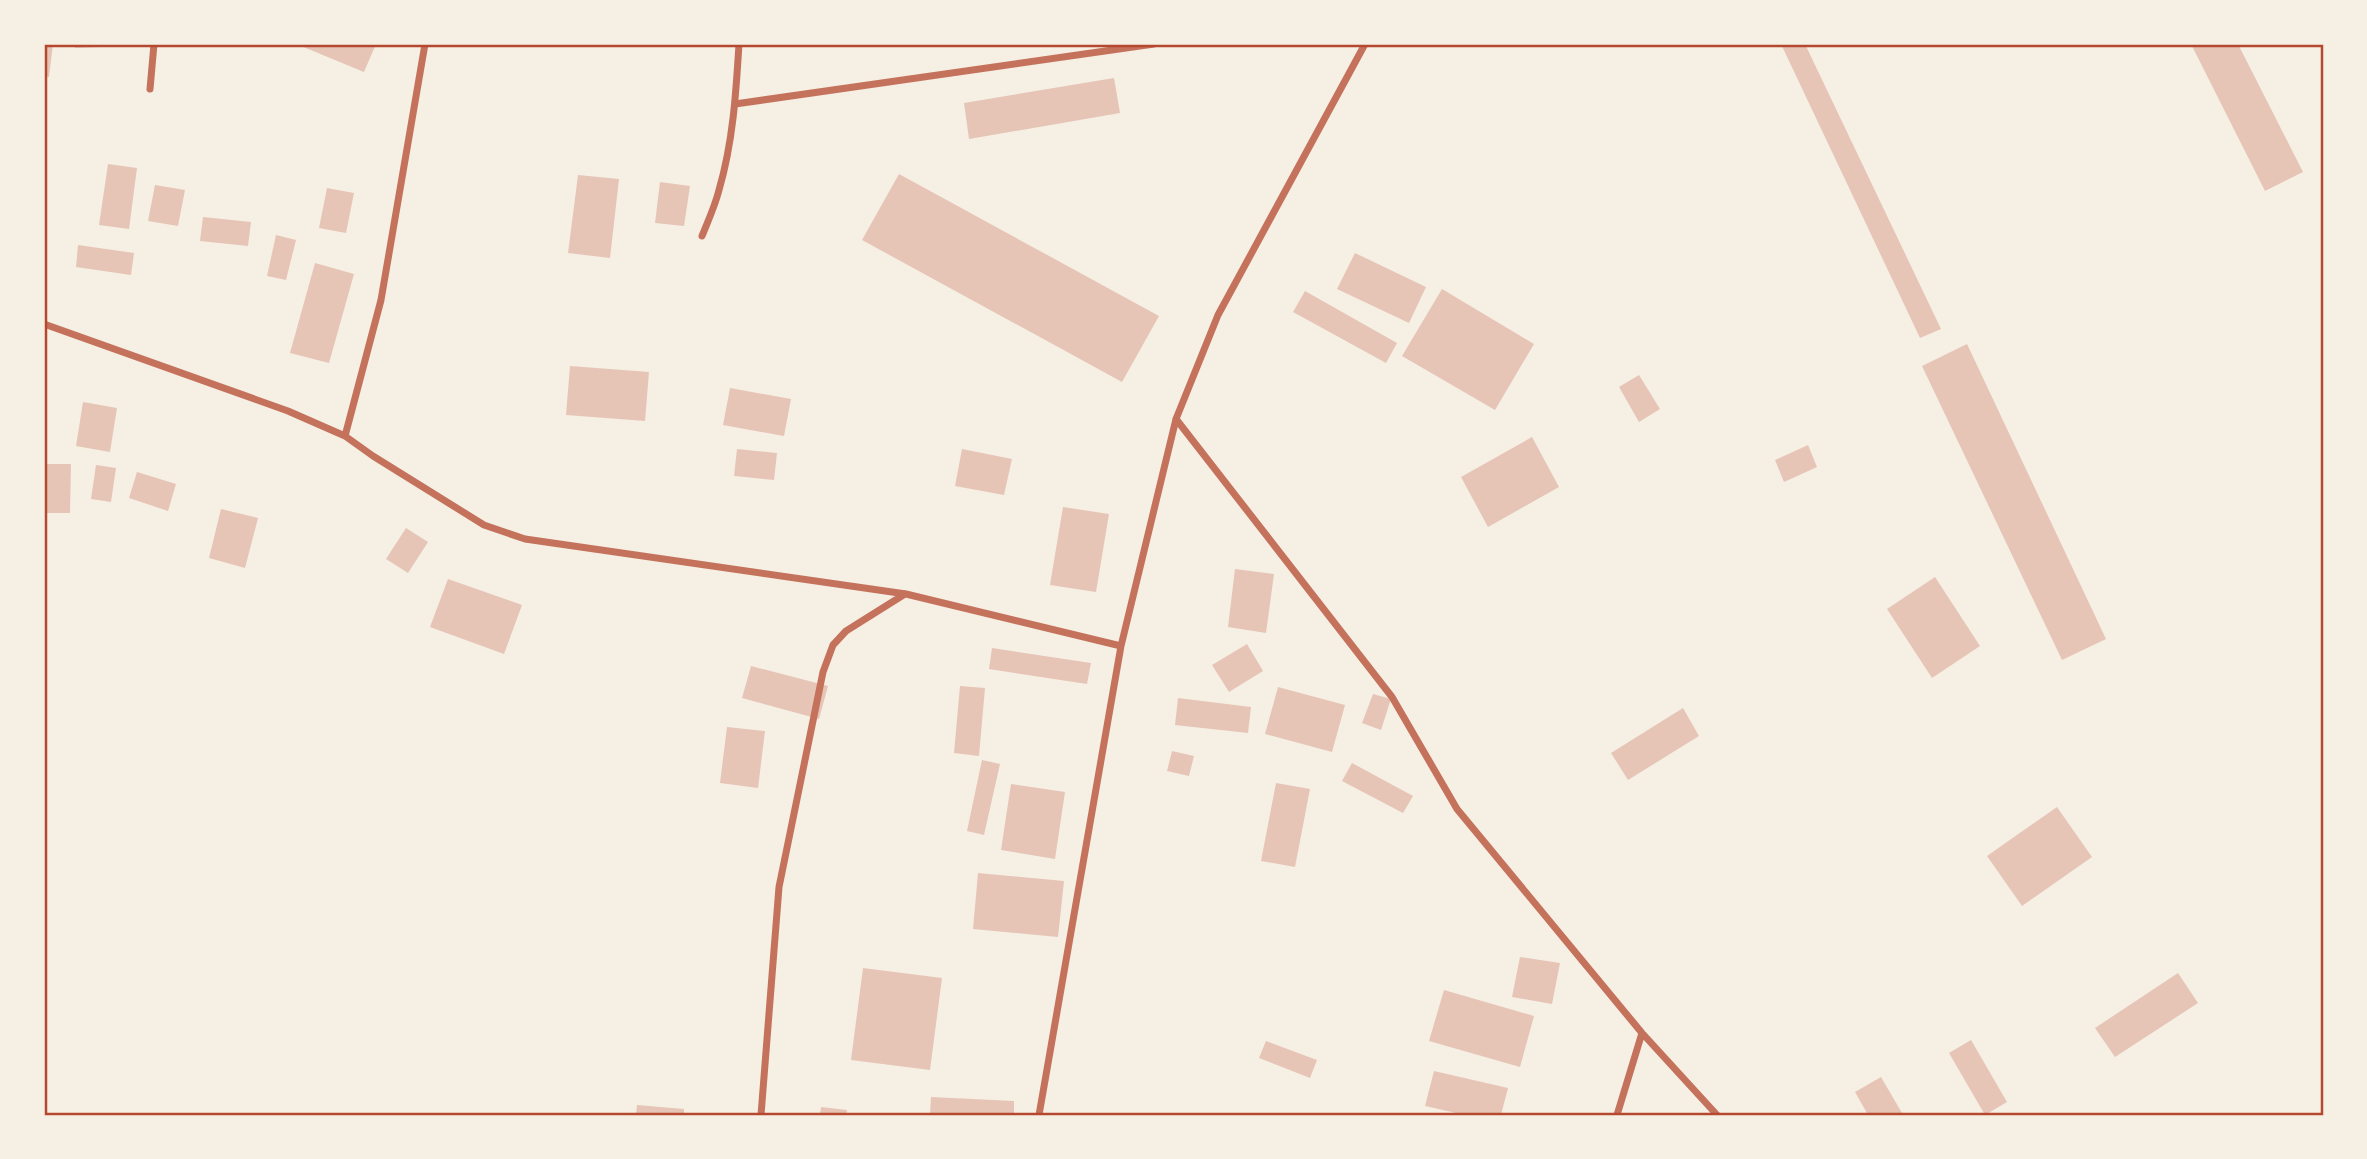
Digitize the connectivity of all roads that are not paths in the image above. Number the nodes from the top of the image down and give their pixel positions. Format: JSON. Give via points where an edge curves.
{"nodes":[{"id":1,"x":154,"y":44,"type":"edge"},
{"id":2,"x":425,"y":44,"type":"edge"},
{"id":3,"x":739,"y":44,"type":"edge"},
{"id":4,"x":1154,"y":44,"type":"edge"},
{"id":5,"x":1365,"y":44,"type":"edge"},
{"id":6,"x":150,"y":89,"type":"dead end"},
{"id":7,"x":735,"y":104,"type":"junction"},
{"id":8,"x":702,"y":236,"type":"dead end"},
{"id":9,"x":44,"y":324,"type":"edge"},
{"id":10,"x":1176,"y":419,"type":"junction"},
{"id":11,"x":345,"y":436,"type":"junction"},
{"id":12,"x":906,"y":594,"type":"junction"},
{"id":13,"x":1121,"y":646,"type":"junction"},
{"id":14,"x":1642,"y":1033,"type":"junction"},
{"id":15,"x":1040,"y":1114,"type":"edge"},
{"id":16,"x":761,"y":1115,"type":"edge"},
{"id":17,"x":1617,"y":1115,"type":"edge"},
{"id":18,"x":1717,"y":1115,"type":"edge"}],
"edges":[{"from":1,"to":6,"type":"street"},
{"from":2,"to":11,"type":"street","via":[[380,300]]},
{"from":3,"to":7,"type":"street"},
{"from":4,"to":7,"type":"street"},
{"from":5,"to":10,"type":"street","via":[[1218,315]]},
{"from":7,"to":8,"type":"street","via":[[719,191]]},
{"from":9,"to":11,"type":"street"},
{"from":10,"to":13,"type":"street"},
{"from":10,"to":14,"type":"street","via":[[1392,696],[1457,809]]},
{"from":11,"to":12,"type":"street","via":[[484,525],[525,539]]},
{"from":12,"to":13,"type":"street"},
{"from":12,"to":16,"type":"street","via":[[846,631],[833,645],[822,672],[779,887]]},
{"from":13,"to":15,"type":"street"},
{"from":14,"to":17,"type":"street"},
{"from":14,"to":18,"type":"street"}]}
